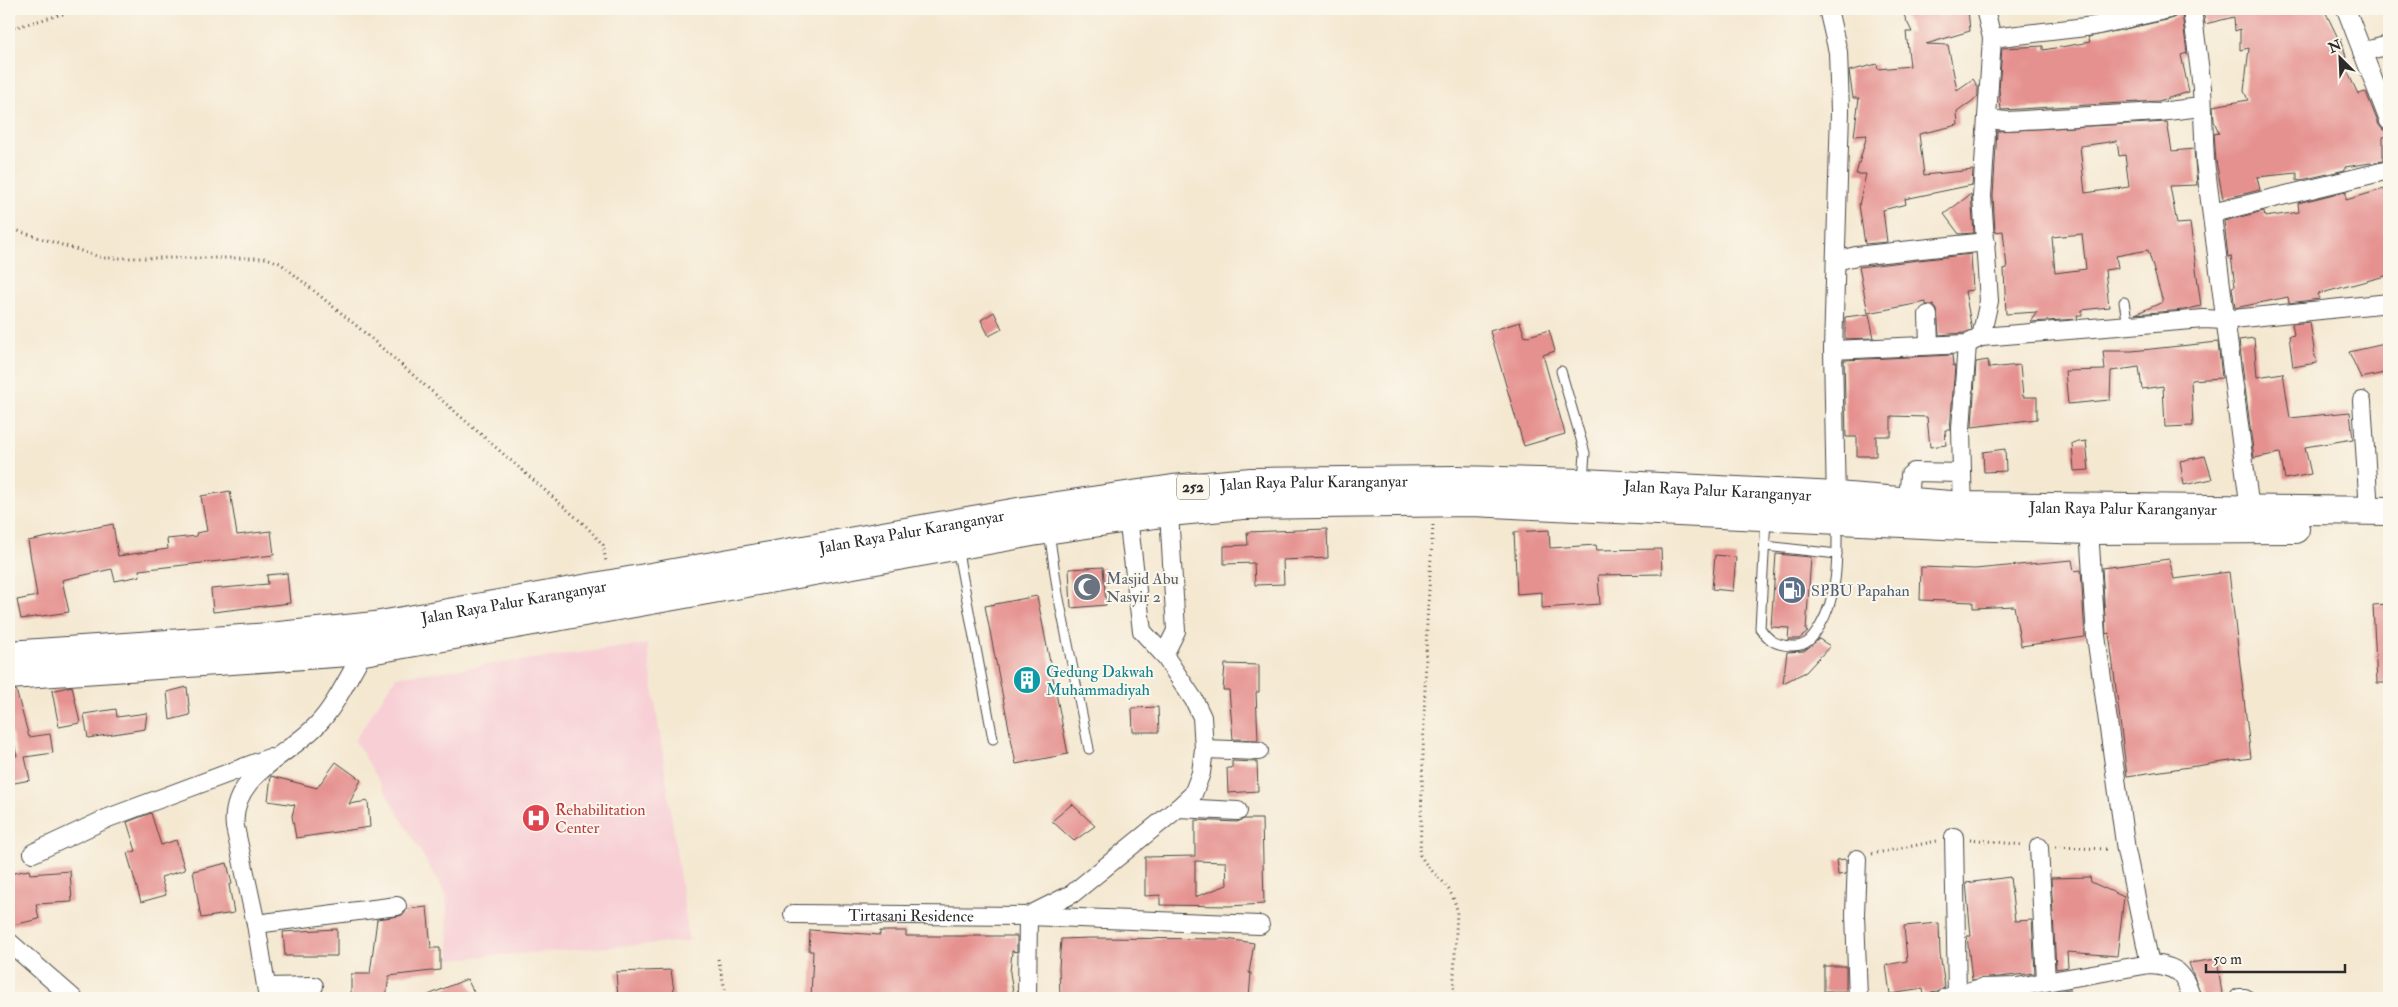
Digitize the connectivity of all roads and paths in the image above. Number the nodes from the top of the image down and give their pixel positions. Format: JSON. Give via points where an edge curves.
{"nodes":[{"id":1,"x":81,"y":9,"type":"edge"},
{"id":2,"x":1828,"y":9,"type":"edge"},
{"id":3,"x":1985,"y":9,"type":"edge"},
{"id":4,"x":2169,"y":9,"type":"edge"},
{"id":5,"x":2192,"y":9,"type":"edge"},
{"id":6,"x":2346,"y":9,"type":"edge"},
{"id":7,"x":9,"y":29,"type":"edge"},
{"id":8,"x":1992,"y":38,"type":"junction"},
{"id":9,"x":2389,"y":46,"type":"edge"},
{"id":10,"x":2362,"y":52,"type":"junction"},
{"id":11,"x":2201,"y":107,"type":"junction"},
{"id":12,"x":1986,"y":119,"type":"junction"},
{"id":13,"x":2389,"y":121,"type":"edge"},
{"id":14,"x":2389,"y":170,"type":"edge"},
{"id":15,"x":2212,"y":213,"type":"junction"},
{"id":16,"x":9,"y":228,"type":"edge"},
{"id":17,"x":1986,"y":242,"type":"junction"},
{"id":18,"x":1836,"y":261,"type":"junction"},
{"id":19,"x":2124,"y":302,"type":"dead end"},
{"id":20,"x":2389,"y":303,"type":"edge"},
{"id":21,"x":1928,"y":315,"type":"dead end"},
{"id":22,"x":2224,"y":320,"type":"junction"},
{"id":23,"x":2128,"y":325,"type":"junction"},
{"id":24,"x":1974,"y":340,"type":"junction"},
{"id":25,"x":1929,"y":345,"type":"junction"},
{"id":26,"x":1832,"y":350,"type":"junction"},
{"id":27,"x":1561,"y":371,"type":"dead end"},
{"id":28,"x":2362,"y":401,"type":"dead end"},
{"id":29,"x":1584,"y":470,"type":"junction"},
{"id":30,"x":1962,"y":473,"type":"junction"},
{"id":31,"x":1435,"y":502,"type":"junction"},
{"id":32,"x":1908,"y":502,"type":"junction"},
{"id":33,"x":1768,"y":504,"type":"junction"},
{"id":34,"x":1836,"y":507,"type":"junction"},
{"id":35,"x":2250,"y":510,"type":"junction"},
{"id":36,"x":1169,"y":512,"type":"junction"},
{"id":37,"x":1963,"y":516,"type":"junction"},
{"id":38,"x":2383,"y":517,"type":"edge"},
{"id":39,"x":1128,"y":518,"type":"junction"},
{"id":40,"x":1049,"y":530,"type":"junction"},
{"id":41,"x":2089,"y":530,"type":"junction"},
{"id":42,"x":956,"y":544,"type":"junction"},
{"id":43,"x":1765,"y":546,"type":"junction"},
{"id":44,"x":1837,"y":554,"type":"junction"},
{"id":45,"x":607,"y":585,"type":"junction"},
{"id":46,"x":364,"y":651,"type":"junction"},
{"id":47,"x":9,"y":655,"type":"edge"},
{"id":48,"x":1164,"y":655,"type":"junction"},
{"id":49,"x":9,"y":675,"type":"edge"},
{"id":50,"x":994,"y":739,"type":"dead end"},
{"id":51,"x":1089,"y":749,"type":"dead end"},
{"id":52,"x":1204,"y":749,"type":"junction"},
{"id":53,"x":286,"y":751,"type":"junction"},
{"id":54,"x":1259,"y":751,"type":"dead end"},
{"id":55,"x":1178,"y":808,"type":"junction"},
{"id":56,"x":1238,"y":812,"type":"dead end"},
{"id":57,"x":1954,"y":837,"type":"junction"},
{"id":58,"x":2039,"y":847,"type":"junction"},
{"id":59,"x":2126,"y":850,"type":"junction"},
{"id":60,"x":34,"y":853,"type":"dead end"},
{"id":61,"x":1857,"y":858,"type":"joint"},
{"id":62,"x":397,"y":906,"type":"dead end"},
{"id":63,"x":793,"y":914,"type":"dead end"},
{"id":64,"x":1028,"y":916,"type":"junction"},
{"id":65,"x":256,"y":924,"type":"junction"},
{"id":66,"x":1260,"y":925,"type":"dead end"},
{"id":67,"x":9,"y":942,"type":"edge"},
{"id":68,"x":9,"y":954,"type":"edge"},
{"id":69,"x":718,"y":959,"type":"dead end"},
{"id":70,"x":2150,"y":964,"type":"junction"},
{"id":71,"x":2046,"y":981,"type":"junction"},
{"id":72,"x":314,"y":986,"type":"dead end"},
{"id":73,"x":267,"y":993,"type":"edge"},
{"id":74,"x":2018,"y":993,"type":"edge"},
{"id":75,"x":1952,"y":996,"type":"edge"},
{"id":76,"x":60,"y":998,"type":"edge"},
{"id":77,"x":73,"y":998,"type":"edge"},
{"id":78,"x":727,"y":998,"type":"edge"},
{"id":79,"x":1027,"y":998,"type":"edge"},
{"id":80,"x":1453,"y":998,"type":"edge"},
{"id":81,"x":1858,"y":998,"type":"edge"},
{"id":82,"x":2192,"y":998,"type":"edge"}],
"edges":[{"from":1,"to":7,"type":"path"},
{"from":2,"to":18,"type":"street","via":[[1838,52],[1840,111]]},
{"from":3,"to":8,"type":"street"},
{"from":4,"to":8,"type":"street","via":[[2094,26]]},
{"from":5,"to":11,"type":"street","via":[[2202,88]]},
{"from":6,"to":10,"type":"street"},
{"from":8,"to":12,"type":"street"},
{"from":9,"to":10,"type":"street"},
{"from":10,"to":13,"type":"street"},
{"from":11,"to":12,"type":"street","via":[[2007,121]]},
{"from":11,"to":15,"type":"street"},
{"from":12,"to":17,"type":"street","via":[[1982,196]]},
{"from":14,"to":15,"type":"street"},
{"from":15,"to":22,"type":"street"},
{"from":16,"to":45,"type":"path","via":[[103,258],[266,258],[280,263],[358,327],[596,536],[605,551]]},
{"from":17,"to":18,"type":"street"},
{"from":17,"to":24,"type":"street","via":[[1989,301]]},
{"from":18,"to":26,"type":"street"},
{"from":19,"to":23,"type":"lane"},
{"from":20,"to":22,"type":"street"},
{"from":21,"to":25,"type":"street"},
{"from":22,"to":23,"type":"street"},
{"from":22,"to":35,"type":"street"},
{"from":23,"to":24,"type":"street"},
{"from":24,"to":25,"type":"street"},
{"from":24,"to":30,"type":"street","via":[[1961,429]]},
{"from":25,"to":26,"type":"street"},
{"from":26,"to":34,"type":"street"},
{"from":27,"to":29,"type":"lane"},
{"from":28,"to":38,"type":"street"},
{"from":29,"to":33,"type":"main road","name":"Jalan Raya Palur Karanganyar","number":"252"},
{"from":29,"to":45,"type":"main road","name":"Jalan Raya Palur Karanganyar","number":"252","via":[[1456,480],[1251,482],[1173,489],[983,518]]},
{"from":30,"to":32,"type":"street","via":[[1914,472],[1910,476]]},
{"from":30,"to":37,"type":"street"},
{"from":31,"to":33,"type":"main road","name":"Jalan Raya Palur Karanganyar","number":"252"},
{"from":31,"to":36,"type":"main road","name":"Jalan Raya Palur Karanganyar","number":"252","via":[[1243,505]]},
{"from":31,"to":80,"type":"path","via":[[1427,621],[1420,855],[1446,882],[1454,896],[1457,910]]},
{"from":32,"to":34,"type":"main road","name":"Jalan Raya Palur Karanganyar","number":"252"},
{"from":32,"to":37,"type":"main road","name":"Jalan Raya Palur Karanganyar","number":"252"},
{"from":33,"to":34,"type":"main road","name":"Jalan Raya Palur Karanganyar","number":"252"},
{"from":33,"to":43,"type":"lane"},
{"from":34,"to":37,"type":"main road","name":"Jalan Raya Palur Karanganyar","number":"252"},
{"from":34,"to":44,"type":"lane"},
{"from":35,"to":37,"type":"main road","name":"Jalan Raya Palur Karanganyar","number":"252"},
{"from":35,"to":38,"type":"main road","name":"Jalan Raya Palur Karanganyar","number":"252"},
{"from":36,"to":39,"type":"main road","name":"Jalan Raya Palur Karanganyar","number":"252"},
{"from":36,"to":48,"type":"street","via":[[1175,624]]},
{"from":37,"to":41,"type":"main road","name":"Jalan Raya Palur Karanganyar","number":"252"},
{"from":38,"to":41,"type":"main road","name":"Jalan Raya Palur Karanganyar","number":"252"},
{"from":39,"to":40,"type":"main road","name":"Jalan Raya Palur Karanganyar","number":"252"},
{"from":39,"to":48,"type":"street","name":"Tirtasani Residence","via":[[1141,625]]},
{"from":40,"to":42,"type":"main road","name":"Jalan Raya Palur Karanganyar","number":"252"},
{"from":40,"to":51,"type":"lane","via":[[1058,594]]},
{"from":41,"to":59,"type":"street","via":[[2096,636]]},
{"from":42,"to":46,"type":"main road","name":"Jalan Raya Palur Karanganyar","number":"252"},
{"from":42,"to":50,"type":"lane"},
{"from":43,"to":44,"type":"lane"},
{"from":43,"to":44,"type":"lane","via":[[1760,628],[1768,640],[1782,645],[1800,646],[1812,640],[1832,600]]},
{"from":45,"to":47,"type":"main road","name":"Jalan Raya Palur Karanganyar","number":"252","via":[[376,626],[270,637]]},
{"from":46,"to":49,"type":"main road","name":"Jalan Raya Palur Karanganyar","number":"252"},
{"from":46,"to":53,"type":"street","via":[[316,726]]},
{"from":48,"to":52,"type":"street","name":"Tirtasani Residence","via":[[1199,709]]},
{"from":52,"to":54,"type":"street"},
{"from":52,"to":55,"type":"street","name":"Tirtasani Residence","via":[[1196,787]]},
{"from":53,"to":60,"type":"street","via":[[108,818]]},
{"from":53,"to":65,"type":"street","via":[[258,772],[242,790],[235,811],[235,827]]},
{"from":55,"to":56,"type":"street"},
{"from":55,"to":64,"type":"street","name":"Tirtasani Residence","via":[[1072,894]]},
{"from":57,"to":58,"type":"path"},
{"from":57,"to":61,"type":"path"},
{"from":57,"to":75,"type":"street"},
{"from":58,"to":59,"type":"path"},
{"from":58,"to":71,"type":"street"},
{"from":59,"to":70,"type":"street"},
{"from":61,"to":81,"type":"street"},
{"from":62,"to":65,"type":"street"},
{"from":63,"to":64,"type":"street","name":"Tirtasani Residence"},
{"from":64,"to":66,"type":"street","name":"Tirtasani Residence"},
{"from":64,"to":79,"type":"street"},
{"from":65,"to":73,"type":"street"},
{"from":67,"to":77,"type":"street"},
{"from":68,"to":76,"type":"street"},
{"from":69,"to":78,"type":"path"},
{"from":70,"to":71,"type":"street"},
{"from":70,"to":82,"type":"street","via":[[2179,971]]},
{"from":71,"to":74,"type":"street"},
{"from":72,"to":73,"type":"street"},
{"from":74,"to":75,"type":"street","via":[[1993,987]]}]}
